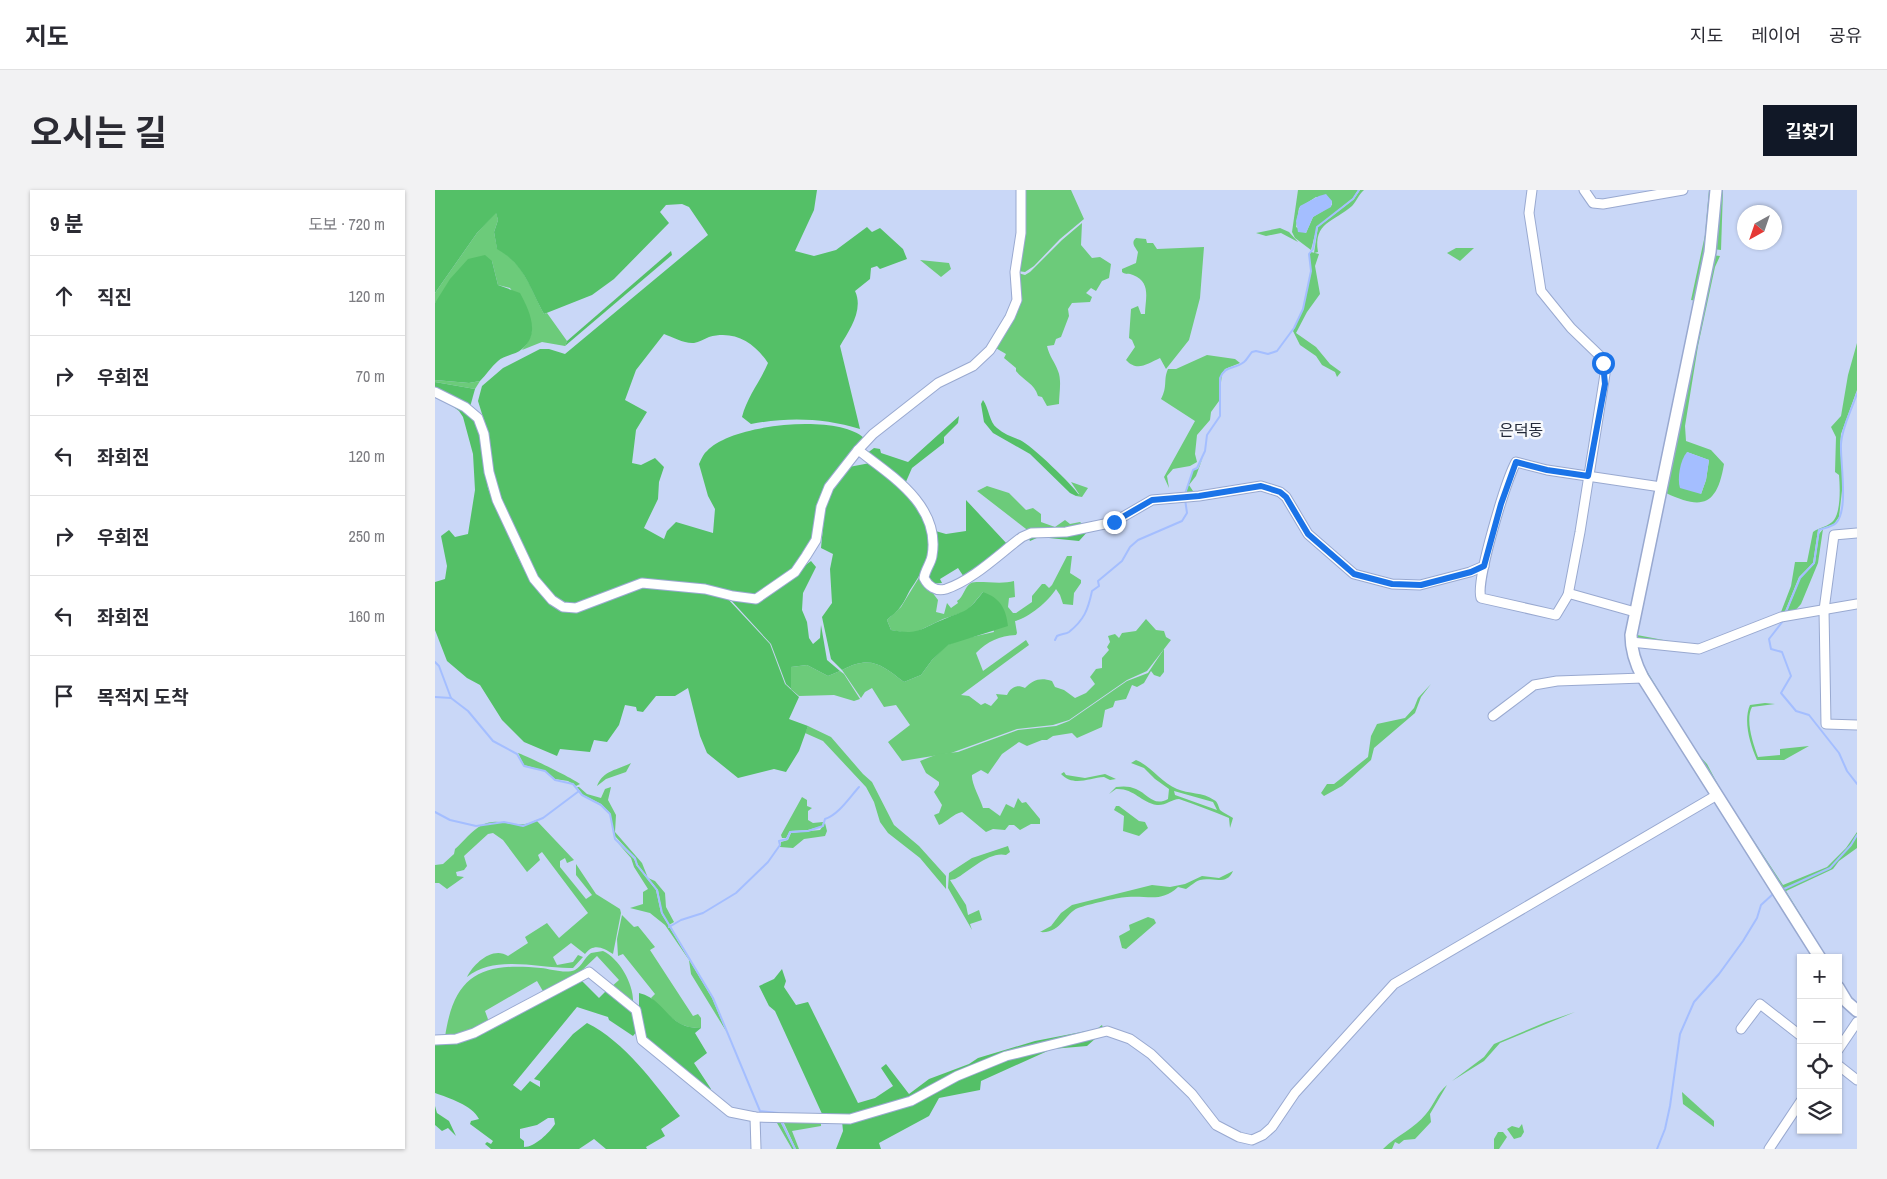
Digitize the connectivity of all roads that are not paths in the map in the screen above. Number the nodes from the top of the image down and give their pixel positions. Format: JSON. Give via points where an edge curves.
{"nodes":[{"id":1,"x":1021,"y":190,"type":"edge"},
{"id":2,"x":1532,"y":190,"type":"edge"},
{"id":3,"x":1584,"y":190,"type":"edge"},
{"id":4,"x":1683,"y":190,"type":"edge"},
{"id":5,"x":1716,"y":190,"type":"edge"},
{"id":6,"x":435,"y":392,"type":"edge"},
{"id":7,"x":858,"y":450,"type":"junction"},
{"id":8,"x":1588,"y":476,"type":"junction"},
{"id":9,"x":1661,"y":488,"type":"junction"},
{"id":10,"x":1857,"y":533,"type":"edge"},
{"id":11,"x":1484,"y":566,"type":"junction"},
{"id":12,"x":1568,"y":595,"type":"junction"},
{"id":13,"x":1857,"y":604,"type":"edge"},
{"id":14,"x":1824,"y":610,"type":"junction"},
{"id":15,"x":1635,"y":612,"type":"junction"},
{"id":16,"x":1631,"y":642,"type":"junction"},
{"id":17,"x":1643,"y":678,"type":"junction"},
{"id":18,"x":1493,"y":716,"type":"dead end"},
{"id":19,"x":1857,"y":724,"type":"edge"},
{"id":20,"x":1717,"y":795,"type":"junction"},
{"id":21,"x":1817,"y":954,"type":"edge"},
{"id":22,"x":1842,"y":994,"type":"edge"},
{"id":23,"x":1857,"y":1011,"type":"edge"},
{"id":24,"x":1857,"y":1023,"type":"edge"},
{"id":25,"x":1741,"y":1029,"type":"dead end"},
{"id":26,"x":1797,"y":1033,"type":"edge"},
{"id":27,"x":435,"y":1040,"type":"edge"},
{"id":28,"x":1842,"y":1044,"type":"edge"},
{"id":29,"x":1842,"y":1068,"type":"edge"},
{"id":30,"x":1857,"y":1080,"type":"edge"},
{"id":31,"x":1797,"y":1107,"type":"edge"},
{"id":32,"x":755,"y":1117,"type":"junction"},
{"id":33,"x":1258,"y":1138,"type":"junction"},
{"id":34,"x":756,"y":1149,"type":"edge"},
{"id":35,"x":1255,"y":1149,"type":"edge"},
{"id":36,"x":1769,"y":1149,"type":"edge"}],
"edges":[{"from":1,"to":7,"type":"street","via":[[1021,233],[1015,272],[1017,300],[999,337],[983,358],[938,383],[873,434]]},
{"from":2,"to":8,"type":"street","via":[[1529,213],[1541,292],[1600,356],[1604,368],[1605,384]]},
{"from":3,"to":4,"type":"street","via":[[1593,203],[1603,204]]},
{"from":5,"to":9,"type":"main road","via":[[1710,252]]},
{"from":6,"to":7,"type":"street","via":[[465,407],[478,418],[484,434],[493,488],[534,579],[552,600],[569,609],[642,583],[705,589],[749,600],[765,594],[795,572],[806,556],[816,540],[821,507],[829,487]]},
{"from":7,"to":11,"type":"street","via":[[907,488],[919,502],[931,534],[932,556],[924,578],[937,590],[945,590],[967,577],[1031,533],[1066,532],[1109,523],[1152,500],[1256,486],[1280,492],[1292,505],[1308,534],[1354,574],[1392,584],[1421,585]]},
{"from":8,"to":9,"type":"street"},
{"from":8,"to":11,"type":"street","via":[[1516,462]]},
{"from":8,"to":12,"type":"street"},
{"from":9,"to":15,"type":"main road"},
{"from":10,"to":14,"type":"street","via":[[1834,535]]},
{"from":11,"to":12,"type":"street","via":[[1481,598],[1556,615]]},
{"from":12,"to":15,"type":"street"},
{"from":13,"to":14,"type":"street"},
{"from":14,"to":16,"type":"street","via":[[1781,617],[1699,649]]},
{"from":14,"to":19,"type":"street","via":[[1826,724]]},
{"from":15,"to":16,"type":"main road"},
{"from":16,"to":17,"type":"main road","via":[[1634,662]]},
{"from":17,"to":18,"type":"street","via":[[1557,681],[1534,686]]},
{"from":17,"to":20,"type":"main road"},
{"from":20,"to":21,"type":"main road"},
{"from":20,"to":33,"type":"street","via":[[1394,984],[1295,1093],[1272,1127]]},
{"from":22,"to":23,"type":"main road"},
{"from":24,"to":28,"type":"street"},
{"from":25,"to":26,"type":"street","via":[[1760,1004]]},
{"from":27,"to":32,"type":"street","via":[[456,1039],[474,1033],[589,972],[636,1010],[642,1040],[730,1112]]},
{"from":29,"to":30,"type":"street"},
{"from":31,"to":36,"type":"street"},
{"from":32,"to":33,"type":"street","via":[[850,1119],[863,1116],[911,1101],[957,1076],[1006,1056],[1107,1031],[1130,1039],[1151,1054],[1192,1094],[1216,1125],[1245,1139]]},
{"from":32,"to":34,"type":"street"},
{"from":33,"to":35,"type":"street"}]}
